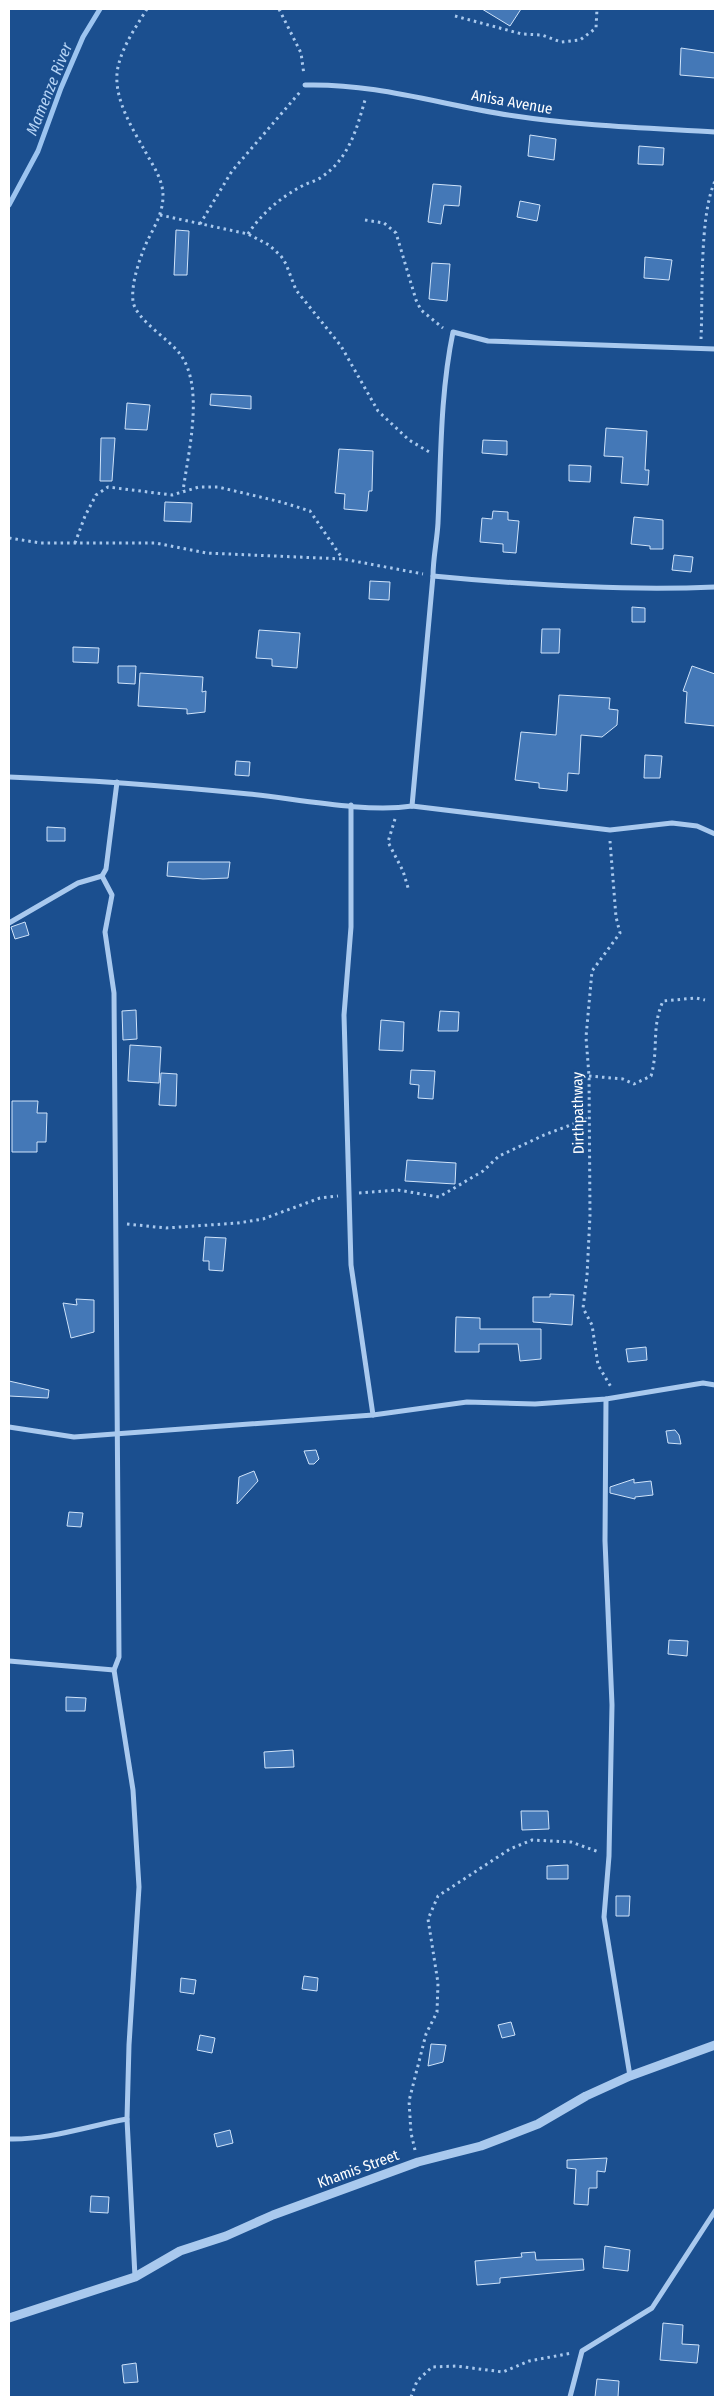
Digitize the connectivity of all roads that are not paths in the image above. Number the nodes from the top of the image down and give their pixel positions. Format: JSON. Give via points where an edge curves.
{"nodes":[{"id":1,"x":305,"y":85,"type":"road end"},
{"id":2,"x":715,"y":132,"type":"edge"},
{"id":3,"x":715,"y":348,"type":"edge"},
{"id":4,"x":433,"y":576,"type":"junction"},
{"id":5,"x":715,"y":587,"type":"edge"},
{"id":6,"x":9,"y":777,"type":"edge"},
{"id":7,"x":117,"y":782,"type":"junction"},
{"id":8,"x":351,"y":805,"type":"junction"},
{"id":9,"x":412,"y":806,"type":"junction"},
{"id":10,"x":715,"y":834,"type":"edge"},
{"id":11,"x":102,"y":876,"type":"junction"},
{"id":12,"x":9,"y":923,"type":"edge"},
{"id":13,"x":715,"y":1385,"type":"edge"},
{"id":14,"x":606,"y":1399,"type":"junction"},
{"id":15,"x":373,"y":1415,"type":"junction"},
{"id":16,"x":9,"y":1427,"type":"edge"},
{"id":17,"x":116,"y":1432,"type":"junction"},
{"id":18,"x":9,"y":1661,"type":"edge"},
{"id":19,"x":114,"y":1670,"type":"junction"},
{"id":20,"x":715,"y":2045,"type":"edge"},
{"id":21,"x":630,"y":2076,"type":"junction"},
{"id":22,"x":127,"y":2119,"type":"junction"},
{"id":23,"x":9,"y":2139,"type":"edge"},
{"id":24,"x":715,"y":2211,"type":"edge"},
{"id":25,"x":135,"y":2277,"type":"junction"},
{"id":26,"x":9,"y":2318,"type":"edge"},
{"id":27,"x":570,"y":2397,"type":"edge"}],
"edges":[{"from":1,"to":2,"type":"street","name":"Anisa Avenue","via":[[332,84],[368,89],[558,122]]},
{"from":3,"to":4,"type":"street","via":[[488,341],[453,332],[445,371]]},
{"from":4,"to":5,"type":"street","via":[[569,586]]},
{"from":4,"to":9,"type":"street"},
{"from":6,"to":7,"type":"street"},
{"from":7,"to":8,"type":"street"},
{"from":7,"to":11,"type":"street","via":[[106,869]]},
{"from":8,"to":9,"type":"street"},
{"from":8,"to":15,"type":"street","via":[[351,927],[344,1014],[351,1266]]},
{"from":9,"to":10,"type":"street","via":[[610,830],[672,823],[697,826]]},
{"from":11,"to":12,"type":"street","via":[[78,883]]},
{"from":11,"to":17,"type":"street","via":[[112,895],[105,932],[114,993]]},
{"from":13,"to":14,"type":"street","via":[[703,1383]]},
{"from":14,"to":15,"type":"street","via":[[535,1404],[467,1402]]},
{"from":14,"to":21,"type":"street","via":[[605,1541],[612,1705],[609,1856],[604,1917]]},
{"from":15,"to":17,"type":"street"},
{"from":16,"to":17,"type":"street","via":[[74,1437]]},
{"from":17,"to":19,"type":"street","via":[[119,1657]]},
{"from":18,"to":19,"type":"street"},
{"from":19,"to":22,"type":"street","via":[[133,1790],[139,1887]]},
{"from":20,"to":21,"type":"street","name":"Khamis Street"},
{"from":21,"to":25,"type":"street","name":"Khamis Street","via":[[586,2096],[538,2124],[481,2146],[418,2162],[273,2215],[226,2236],[180,2251]]},
{"from":22,"to":23,"type":"street","via":[[49,2136]]},
{"from":22,"to":25,"type":"street"},
{"from":24,"to":27,"type":"street","via":[[652,2308],[582,2351]]},
{"from":25,"to":26,"type":"street","name":"Khamis Street"}]}
